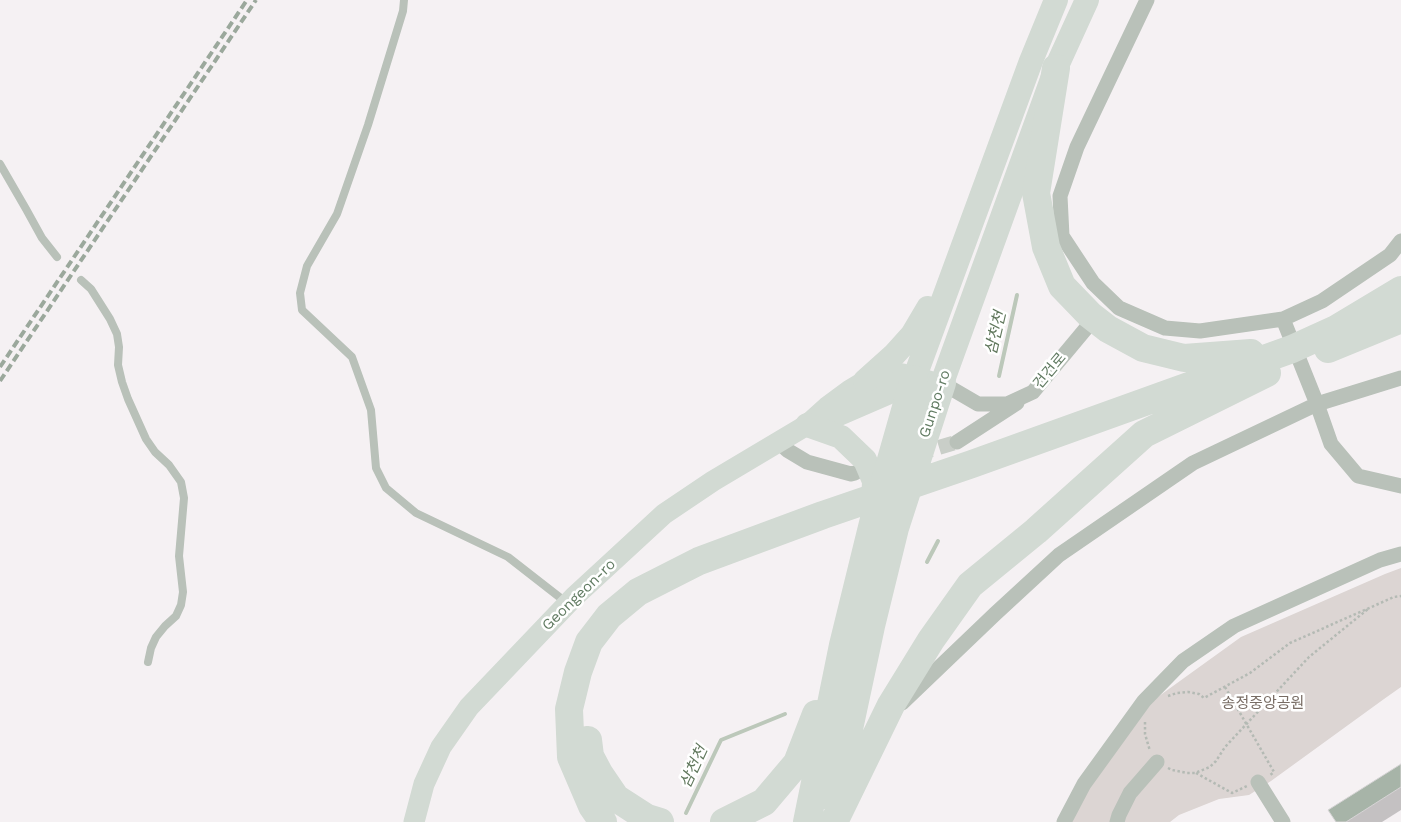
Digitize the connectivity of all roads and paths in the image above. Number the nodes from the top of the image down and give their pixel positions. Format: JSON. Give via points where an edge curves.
{"nodes":[{"id":1,"x":404,"y":0,"type":"edge"},
{"id":2,"x":1056,"y":0,"type":"edge"},
{"id":3,"x":1087,"y":0,"type":"edge"},
{"id":4,"x":1147,"y":0,"type":"edge"},
{"id":5,"x":1056,"y":68,"type":"junction"},
{"id":6,"x":0,"y":164,"type":"edge"},
{"id":7,"x":1401,"y":241,"type":"edge"},
{"id":8,"x":57,"y":257,"type":"dead end"},
{"id":9,"x":81,"y":280,"type":"dead end"},
{"id":10,"x":1401,"y":290,"type":"edge"},
{"id":11,"x":945,"y":295,"type":"junction"},
{"id":12,"x":1103,"y":314,"type":"junction"},
{"id":13,"x":1283,"y":319,"type":"junction"},
{"id":14,"x":1401,"y":319,"type":"edge"},
{"id":15,"x":1340,"y":336,"type":"junction"},
{"id":16,"x":1278,"y":359,"type":"junction"},
{"id":17,"x":1401,"y":378,"type":"edge"},
{"id":18,"x":914,"y":379,"type":"junction"},
{"id":19,"x":865,"y":380,"type":"junction"},
{"id":20,"x":942,"y":383,"type":"junction"},
{"id":21,"x":1033,"y":392,"type":"junction"},
{"id":22,"x":1317,"y":404,"type":"junction"},
{"id":23,"x":807,"y":426,"type":"junction"},
{"id":24,"x":779,"y":442,"type":"junction"},
{"id":25,"x":957,"y":442,"type":"tunnel mouth"},
{"id":26,"x":855,"y":473,"type":"dead end"},
{"id":27,"x":1401,"y":486,"type":"edge"},
{"id":28,"x":825,"y":523,"type":"junction"},
{"id":29,"x":873,"y":523,"type":"junction"},
{"id":30,"x":1401,"y":554,"type":"edge"},
{"id":31,"x":1401,"y":596,"type":"edge"},
{"id":32,"x":568,"y":604,"type":"junction"},
{"id":33,"x":1368,"y":609,"type":"junction"},
{"id":34,"x":842,"y":645,"type":"junction"},
{"id":35,"x":148,"y":662,"type":"dead end"},
{"id":36,"x":1225,"y":686,"type":"junction"},
{"id":37,"x":1166,"y":697,"type":"dead end"},
{"id":38,"x":1145,"y":721,"type":"dead end"},
{"id":39,"x":883,"y":722,"type":"junction"},
{"id":40,"x":1247,"y":723,"type":"junction"},
{"id":41,"x":1157,"y":762,"type":"junction"},
{"id":42,"x":1195,"y":773,"type":"junction"},
{"id":43,"x":1258,"y":782,"type":"junction"},
{"id":44,"x":414,"y":822,"type":"edge"},
{"id":45,"x":603,"y":822,"type":"edge"},
{"id":46,"x":660,"y":822,"type":"edge"},
{"id":47,"x":724,"y":822,"type":"edge"},
{"id":48,"x":807,"y":822,"type":"edge"},
{"id":49,"x":829,"y":822,"type":"edge"},
{"id":50,"x":834,"y":822,"type":"edge"},
{"id":51,"x":1064,"y":822,"type":"edge"},
{"id":52,"x":1117,"y":822,"type":"edge"},
{"id":53,"x":1283,"y":822,"type":"edge"}],
"edges":[{"from":1,"to":32,"type":"lane","via":[[368,125],[337,214],[307,266],[300,293],[302,310],[352,357],[371,410],[376,468],[386,488],[416,513],[508,556]]},
{"from":2,"to":11,"type":"main road","name":"Gunpo-ro"},
{"from":3,"to":5,"type":"main road","name":"Gunpo-ro"},
{"from":4,"to":12,"type":"street","via":[[1077,147],[1060,196],[1062,236],[1093,283]]},
{"from":5,"to":12,"type":"highway","via":[[1036,193],[1046,247],[1062,286]]},
{"from":5,"to":20,"type":"main road","name":"Gunpo-ro"},
{"from":6,"to":8,"type":"lane","via":[[42,238]]},
{"from":7,"to":13,"type":"street","via":[[1390,256],[1322,301]]},
{"from":9,"to":35,"type":"lane","via":[[91,289],[118,334],[118,365],[128,399],[146,439],[181,482],[184,498],[179,556],[181,604],[176,616],[156,638]]},
{"from":10,"to":15,"type":"highway"},
{"from":11,"to":18,"type":"main road","name":"Gunpo-ro"},
{"from":11,"to":19,"type":"main road","via":[[934,296],[912,335]]},
{"from":12,"to":13,"type":"street","via":[[1119,308],[1165,328],[1200,331]]},
{"from":12,"to":16,"type":"highway","via":[[1143,348],[1184,358],[1239,355]]},
{"from":12,"to":21,"type":"street","name":"건건로"},
{"from":13,"to":22,"type":"street"},
{"from":14,"to":15,"type":"highway"},
{"from":15,"to":16,"type":"highway"},
{"from":16,"to":28,"type":"highway"},
{"from":16,"to":39,"type":"highway","via":[[1144,434],[1043,525],[970,585],[930,640]]},
{"from":17,"to":22,"type":"street"},
{"from":18,"to":19,"type":"main road","name":"Geongeon-ro","via":[[903,374],[886,374]]},
{"from":18,"to":20,"type":"main road","name":"건건로"},
{"from":18,"to":23,"type":"main road","name":"Geongeon-ro","via":[[893,392]]},
{"from":18,"to":29,"type":"highway","name":"Gunpo-ro"},
{"from":19,"to":23,"type":"main road","name":"Geongeon-ro"},
{"from":20,"to":21,"type":"street","name":"건건로","via":[[978,404],[1007,404]]},
{"from":20,"to":49,"type":"highway","name":"Gunpo-ro","via":[[895,528]]},
{"from":21,"to":25,"type":"street"},
{"from":22,"to":27,"type":"street","via":[[1331,444],[1358,476]]},
{"from":22,"to":39,"type":"street","via":[[1193,463],[1059,555]]},
{"from":23,"to":24,"type":"main road","name":"Geongeon-ro"},
{"from":23,"to":29,"type":"main road","via":[[841,437],[865,460],[874,481]]},
{"from":24,"to":26,"type":"street","via":[[808,462]]},
{"from":24,"to":32,"type":"main road","name":"Geongeon-ro","via":[[664,514]]},
{"from":28,"to":45,"type":"highway","via":[[698,561],[638,592],[609,616],[589,642],[569,709],[571,757],[592,806]]},
{"from":28,"to":46,"type":"highway","via":[[644,604],[617,630],[601,653],[584,710],[590,756],[616,798],[647,818]]},
{"from":29,"to":34,"type":"highway","name":"Gunpo-ro"},
{"from":30,"to":51,"type":"street","via":[[1380,560],[1234,626],[1183,661],[1144,701],[1084,784]]},
{"from":31,"to":33,"type":"path"},
{"from":32,"to":44,"type":"main road","name":"Geongeon-ro","via":[[469,707],[441,746],[424,784]]},
{"from":33,"to":36,"type":"path","via":[[1290,643],[1250,673]]},
{"from":33,"to":40,"type":"path","via":[[1309,657]]},
{"from":34,"to":47,"type":"highway","via":[[797,763],[764,802]]},
{"from":34,"to":48,"type":"highway","name":"Gunpo-ro"},
{"from":36,"to":37,"type":"path","via":[[1204,698],[1188,692]]},
{"from":36,"to":40,"type":"path"},
{"from":38,"to":41,"type":"path","via":[[1147,744]]},
{"from":39,"to":50,"type":"highway"},
{"from":40,"to":42,"type":"path","via":[[1216,761]]},
{"from":40,"to":43,"type":"path","via":[[1274,772]]},
{"from":41,"to":42,"type":"path","via":[[1172,770]]},
{"from":41,"to":52,"type":"street","via":[[1130,794]]},
{"from":42,"to":43,"type":"path","via":[[1232,793]]},
{"from":43,"to":53,"type":"street"}]}
